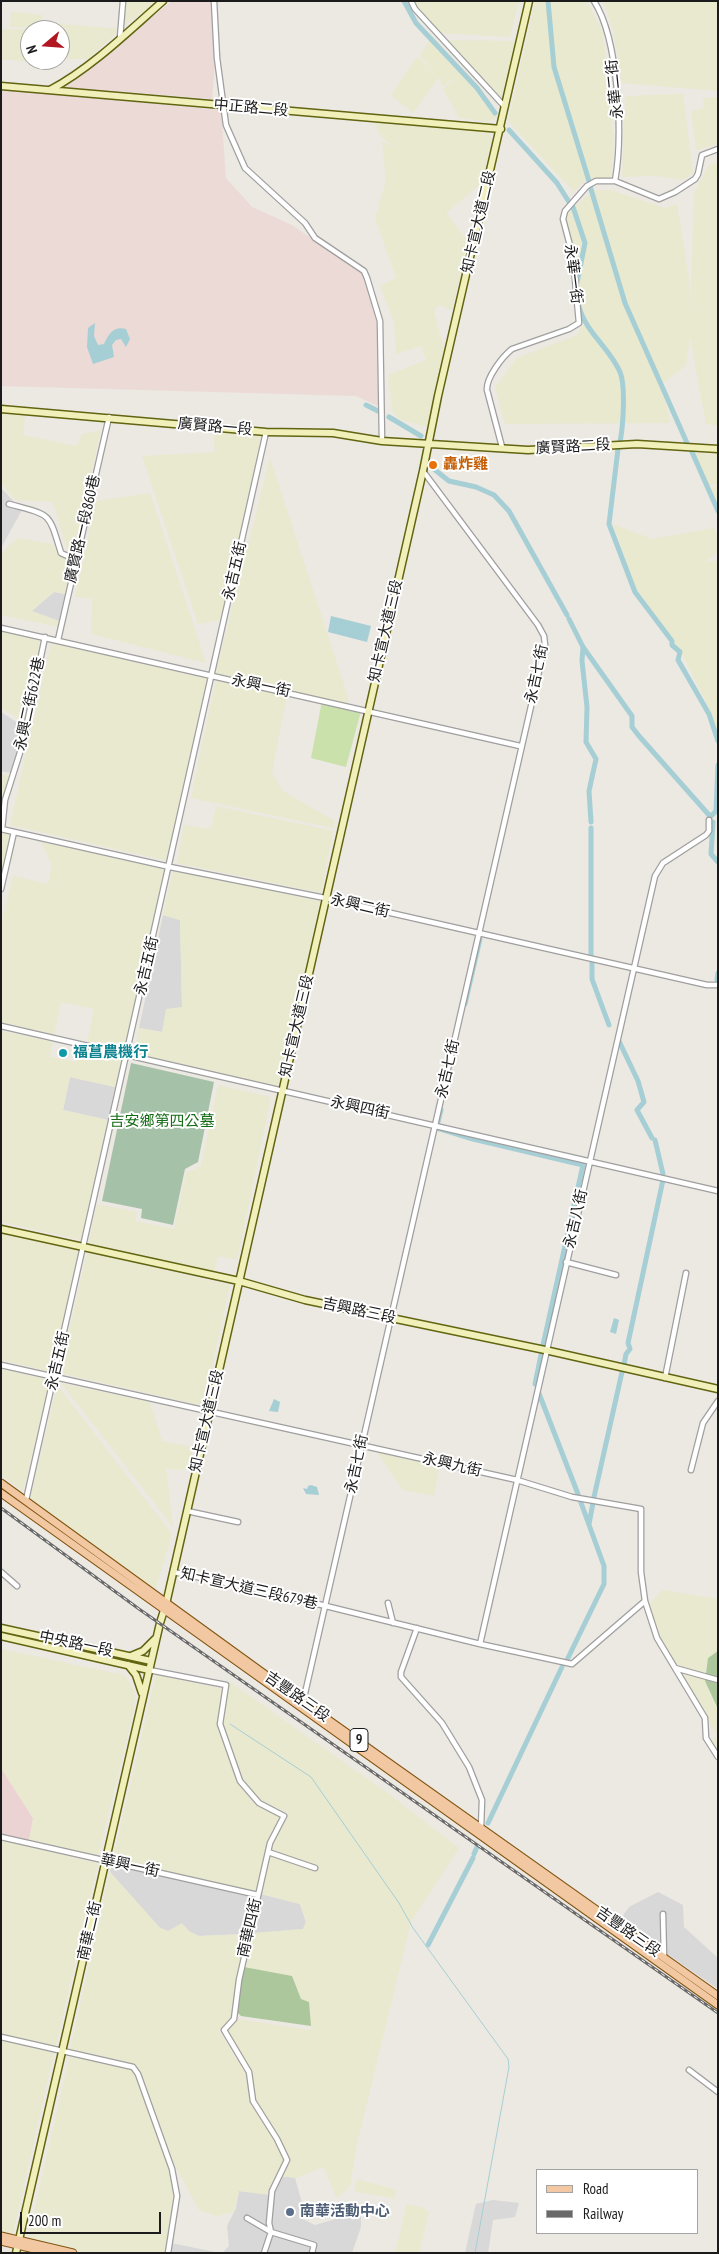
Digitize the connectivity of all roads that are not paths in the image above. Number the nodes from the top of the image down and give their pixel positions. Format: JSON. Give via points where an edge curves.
{"nodes":[{"id":1,"x":123,"y":1,"type":"edge"},
{"id":2,"x":163,"y":1,"type":"edge"},
{"id":3,"x":214,"y":1,"type":"edge"},
{"id":4,"x":411,"y":1,"type":"edge"},
{"id":5,"x":529,"y":1,"type":"edge"},
{"id":6,"x":594,"y":1,"type":"edge"},
{"id":7,"x":120,"y":38,"type":"junction"},
{"id":8,"x":1,"y":86,"type":"edge"},
{"id":9,"x":49,"y":90,"type":"junction"},
{"id":10,"x":222,"y":105,"type":"junction"},
{"id":11,"x":505,"y":107,"type":"junction"},
{"id":12,"x":501,"y":129,"type":"junction"},
{"id":13,"x":718,"y":149,"type":"edge"},
{"id":14,"x":615,"y":181,"type":"junction"},
{"id":15,"x":1,"y":409,"type":"edge"},
{"id":16,"x":109,"y":417,"type":"junction"},
{"id":17,"x":266,"y":432,"type":"junction"},
{"id":18,"x":382,"y":441,"type":"junction"},
{"id":19,"x":428,"y":442,"type":"junction"},
{"id":20,"x":502,"y":448,"type":"junction"},
{"id":21,"x":718,"y":449,"type":"edge"},
{"id":22,"x":423,"y":471,"type":"junction"},
{"id":23,"x":9,"y":504,"type":"dead end"},
{"id":24,"x":76,"y":560,"type":"junction"},
{"id":25,"x":1,"y":628,"type":"edge"},
{"id":26,"x":45,"y":637,"type":"junction"},
{"id":27,"x":58,"y":640,"type":"junction"},
{"id":28,"x":212,"y":676,"type":"junction"},
{"id":29,"x":368,"y":710,"type":"junction"},
{"id":30,"x":520,"y":746,"type":"junction"},
{"id":31,"x":709,"y":820,"type":"dead end"},
{"id":32,"x":2,"y":829,"type":"edge"},
{"id":33,"x":14,"y":832,"type":"junction"},
{"id":34,"x":170,"y":867,"type":"junction"},
{"id":35,"x":1,"y":890,"type":"edge"},
{"id":36,"x":325,"y":898,"type":"junction"},
{"id":37,"x":478,"y":934,"type":"junction"},
{"id":38,"x":632,"y":968,"type":"junction"},
{"id":39,"x":718,"y":985,"type":"edge"},
{"id":40,"x":1,"y":1026,"type":"edge"},
{"id":41,"x":127,"y":1056,"type":"junction"},
{"id":42,"x":282,"y":1091,"type":"junction"},
{"id":43,"x":436,"y":1125,"type":"junction"},
{"id":44,"x":590,"y":1161,"type":"junction"},
{"id":45,"x":718,"y":1191,"type":"edge"},
{"id":46,"x":1,"y":1229,"type":"edge"},
{"id":47,"x":84,"y":1247,"type":"junction"},
{"id":48,"x":566,"y":1262,"type":"junction"},
{"id":49,"x":686,"y":1273,"type":"dead end"},
{"id":50,"x":616,"y":1275,"type":"dead end"},
{"id":51,"x":239,"y":1282,"type":"junction"},
{"id":52,"x":390,"y":1317,"type":"junction"},
{"id":53,"x":545,"y":1350,"type":"junction"},
{"id":54,"x":1,"y":1365,"type":"edge"},
{"id":55,"x":54,"y":1377,"type":"junction"},
{"id":56,"x":665,"y":1378,"type":"junction"},
{"id":57,"x":718,"y":1389,"type":"edge"},
{"id":58,"x":718,"y":1401,"type":"edge"},
{"id":59,"x":209,"y":1412,"type":"junction"},
{"id":60,"x":361,"y":1445,"type":"junction"},
{"id":61,"x":691,"y":1470,"type":"dead end"},
{"id":62,"x":517,"y":1480,"type":"junction"},
{"id":63,"x":1,"y":1483,"type":"edge"},
{"id":64,"x":1,"y":1493,"type":"edge"},
{"id":65,"x":26,"y":1500,"type":"junction"},
{"id":66,"x":187,"y":1510,"type":"junction"},
{"id":67,"x":238,"y":1522,"type":"dead end"},
{"id":68,"x":1,"y":1572,"type":"edge"},
{"id":69,"x":173,"y":1572,"type":"junction"},
{"id":70,"x":17,"y":1586,"type":"dead end"},
{"id":71,"x":644,"y":1601,"type":"junction"},
{"id":72,"x":388,"y":1603,"type":"dead end"},
{"id":73,"x":326,"y":1606,"type":"junction"},
{"id":74,"x":165,"y":1607,"type":"junction"},
{"id":75,"x":393,"y":1623,"type":"junction"},
{"id":76,"x":1,"y":1628,"type":"edge"},
{"id":77,"x":417,"y":1628,"type":"junction"},
{"id":78,"x":1,"y":1636,"type":"edge"},
{"id":79,"x":156,"y":1638,"type":"junction"},
{"id":80,"x":480,"y":1644,"type":"junction"},
{"id":81,"x":130,"y":1656,"type":"junction"},
{"id":82,"x":151,"y":1661,"type":"junction"},
{"id":83,"x":127,"y":1664,"type":"junction"},
{"id":84,"x":675,"y":1668,"type":"junction"},
{"id":85,"x":149,"y":1670,"type":"junction"},
{"id":86,"x":718,"y":1680,"type":"edge"},
{"id":87,"x":143,"y":1695,"type":"junction"},
{"id":88,"x":303,"y":1702,"type":"junction"},
{"id":89,"x":718,"y":1757,"type":"edge"},
{"id":90,"x":469,"y":1819,"type":"junction"},
{"id":91,"x":466,"y":1827,"type":"junction"},
{"id":92,"x":481,"y":1828,"type":"junction"},
{"id":93,"x":1,"y":1837,"type":"edge"},
{"id":94,"x":268,"y":1852,"type":"junction"},
{"id":95,"x":106,"y":1860,"type":"junction"},
{"id":96,"x":315,"y":1868,"type":"dead end"},
{"id":97,"x":258,"y":1895,"type":"junction"},
{"id":98,"x":663,"y":1914,"type":"dead end"},
{"id":99,"x":664,"y":1958,"type":"junction"},
{"id":100,"x":717,"y":2000,"type":"edge"},
{"id":101,"x":1,"y":2037,"type":"edge"},
{"id":102,"x":63,"y":2051,"type":"junction"},
{"id":103,"x":689,"y":2070,"type":"dead end"},
{"id":104,"x":718,"y":2092,"type":"edge"},
{"id":105,"x":247,"y":2218,"type":"dead end"},
{"id":106,"x":272,"y":2232,"type":"junction"},
{"id":107,"x":1,"y":2236,"type":"edge"},
{"id":108,"x":1,"y":2241,"type":"edge"},
{"id":109,"x":18,"y":2246,"type":"edge"},
{"id":110,"x":50,"y":2253,"type":"edge"},
{"id":111,"x":73,"y":2253,"type":"edge"},
{"id":112,"x":168,"y":2253,"type":"edge"},
{"id":113,"x":264,"y":2253,"type":"edge"},
{"id":114,"x":312,"y":2253,"type":"edge"}],
"edges":[{"from":1,"to":7,"type":"street"},
{"from":2,"to":7,"type":"street"},
{"from":3,"to":10,"type":"street"},
{"from":4,"to":11,"type":"street","via":[[414,9]]},
{"from":5,"to":11,"type":"street","name":"知卡宣大道二段"},
{"from":6,"to":14,"type":"street","name":"永華二街","via":[[607,28],[616,89],[620,139]]},
{"from":7,"to":9,"type":"street","via":[[65,82]]},
{"from":8,"to":9,"type":"street","name":"中正路二段"},
{"from":9,"to":10,"type":"street","name":"中正路二段"},
{"from":10,"to":12,"type":"street","name":"中正路二段"},
{"from":10,"to":18,"type":"street","via":[[226,125],[245,168],[305,224],[315,238],[364,271],[380,321]]},
{"from":11,"to":12,"type":"street","name":"知卡宣大道二段"},
{"from":12,"to":19,"type":"street","name":"知卡宣大道二段"},
{"from":13,"to":14,"type":"street","name":"永華一街","via":[[702,155],[698,174],[692,181],[659,199]]},
{"from":14,"to":20,"type":"street","name":"永華一街","via":[[592,182],[564,214],[573,257],[579,323],[512,349],[488,382],[487,390]]},
{"from":15,"to":16,"type":"street","name":"廣賢路一段"},
{"from":16,"to":17,"type":"street","name":"廣賢路一段"},
{"from":16,"to":24,"type":"street","name":"廣賢路一段860巷"},
{"from":17,"to":18,"type":"street","name":"廣賢路一段","via":[[333,433]]},
{"from":17,"to":28,"type":"street","name":"永吉五街"},
{"from":18,"to":19,"type":"street","name":"廣賢路一段"},
{"from":19,"to":20,"type":"street","name":"廣賢路二段"},
{"from":19,"to":22,"type":"street","name":"知卡宣大道三段"},
{"from":20,"to":21,"type":"street","name":"廣賢路二段","via":[[546,450],[637,444]]},
{"from":22,"to":29,"type":"street","name":"知卡宣大道三段"},
{"from":22,"to":30,"type":"street","name":"永吉七街","via":[[510,585],[544,636],[545,645]]},
{"from":23,"to":24,"type":"street","via":[[46,515],[51,520],[61,553]]},
{"from":24,"to":27,"type":"street","name":"廣賢路一段860巷"},
{"from":25,"to":26,"type":"street","name":"永興一街"},
{"from":26,"to":27,"type":"street","name":"永興一街"},
{"from":26,"to":32,"type":"street","name":"永興二街622巷","via":[[23,743],[4,800]]},
{"from":27,"to":28,"type":"street","name":"永興一街"},
{"from":28,"to":29,"type":"street","name":"永興一街"},
{"from":28,"to":34,"type":"street","name":"永吉五街"},
{"from":29,"to":30,"type":"street","name":"永興一街"},
{"from":29,"to":36,"type":"street","name":"知卡宣大道三段"},
{"from":30,"to":37,"type":"street","name":"永吉七街"},
{"from":31,"to":38,"type":"street","name":"永吉八街","via":[[706,835],[659,867]]},
{"from":32,"to":33,"type":"street","name":"永興二街"},
{"from":33,"to":34,"type":"street","name":"永興二街"},
{"from":33,"to":35,"type":"street"},
{"from":34,"to":36,"type":"street","name":"永興二街"},
{"from":34,"to":41,"type":"street","name":"永吉五街"},
{"from":36,"to":37,"type":"street","name":"永興二街"},
{"from":36,"to":42,"type":"street","name":"知卡宣大道三段"},
{"from":37,"to":38,"type":"street","name":"永興二街"},
{"from":37,"to":43,"type":"street","name":"永吉七街"},
{"from":38,"to":39,"type":"street","name":"永興二街"},
{"from":38,"to":44,"type":"street","name":"永吉八街"},
{"from":40,"to":41,"type":"street","name":"永興四街"},
{"from":41,"to":42,"type":"street","name":"永興四街"},
{"from":41,"to":47,"type":"street","name":"永吉五街"},
{"from":42,"to":43,"type":"street","name":"永興四街"},
{"from":42,"to":51,"type":"street","name":"知卡宣大道三段"},
{"from":43,"to":44,"type":"street","name":"永興四街"},
{"from":43,"to":52,"type":"street","name":"永吉七街"},
{"from":44,"to":45,"type":"street","name":"永興四街"},
{"from":44,"to":48,"type":"street","name":"永吉八街"},
{"from":46,"to":47,"type":"street","name":"吉興路三段"},
{"from":47,"to":51,"type":"street","name":"吉興路三段"},
{"from":47,"to":55,"type":"street","name":"永吉五街"},
{"from":48,"to":50,"type":"street"},
{"from":48,"to":53,"type":"street","name":"永吉八街"},
{"from":49,"to":56,"type":"street"},
{"from":51,"to":52,"type":"street","name":"吉興路三段","via":[[305,1300]]},
{"from":51,"to":59,"type":"street","name":"知卡宣大道三段"},
{"from":52,"to":53,"type":"street","name":"吉興路三段"},
{"from":52,"to":60,"type":"street","name":"永吉七街"},
{"from":53,"to":56,"type":"street","name":"吉興路三段"},
{"from":53,"to":62,"type":"street","name":"永吉八街"},
{"from":54,"to":55,"type":"street","name":"永興九街"},
{"from":55,"to":59,"type":"street","name":"永興九街"},
{"from":55,"to":65,"type":"street","name":"永吉五街"},
{"from":56,"to":57,"type":"street","name":"吉興路三段"},
{"from":58,"to":61,"type":"street","via":[[703,1423]]},
{"from":59,"to":60,"type":"street","name":"永興九街"},
{"from":59,"to":66,"type":"street","name":"知卡宣大道三段"},
{"from":60,"to":62,"type":"street","name":"永興九街"},
{"from":60,"to":73,"type":"street","name":"永吉七街"},
{"from":62,"to":71,"type":"street","name":"永興九街","via":[[572,1497],[641,1510]]},
{"from":62,"to":80,"type":"street","name":"永吉八街"},
{"from":63,"to":65,"type":"main road","name":"吉豐路三段","number":"9"},
{"from":64,"to":74,"type":"main road","name":"吉豐路三段","number":"9"},
{"from":65,"to":74,"type":"main road","name":"吉豐路三段","number":"9"},
{"from":66,"to":67,"type":"street"},
{"from":66,"to":69,"type":"street","name":"知卡宣大道三段"},
{"from":68,"to":70,"type":"street"},
{"from":69,"to":73,"type":"street","name":"知卡宣大道三段679巷"},
{"from":69,"to":74,"type":"street","name":"知卡宣大道三段"},
{"from":71,"to":80,"type":"street","name":"知卡宣大道三段679巷","via":[[572,1664]]},
{"from":71,"to":84,"type":"street","name":"永興九街","via":[[657,1638]]},
{"from":72,"to":75,"type":"street"},
{"from":73,"to":75,"type":"street","name":"知卡宣大道三段679巷"},
{"from":73,"to":88,"type":"street","name":"永吉七街"},
{"from":74,"to":79,"type":"street","name":"南華二街"},
{"from":74,"to":88,"type":"main road","name":"吉豐路三段","number":"9"},
{"from":74,"to":91,"type":"main road","name":"吉豐路三段","number":"9"},
{"from":75,"to":77,"type":"street","name":"知卡宣大道三段679巷"},
{"from":76,"to":81,"type":"street","name":"中央路一段"},
{"from":77,"to":80,"type":"street","name":"知卡宣大道三段679巷"},
{"from":77,"to":92,"type":"street","via":[[400,1672],[401,1677],[442,1723],[469,1767],[482,1800]]},
{"from":78,"to":83,"type":"street","name":"中央路一段"},
{"from":79,"to":81,"type":"street","via":[[143,1651]]},
{"from":79,"to":82,"type":"street","name":"南華二街"},
{"from":81,"to":82,"type":"street","name":"中央路一段"},
{"from":82,"to":85,"type":"street","name":"南華二街"},
{"from":83,"to":85,"type":"street","name":"中央路一段"},
{"from":83,"to":87,"type":"street","via":[[136,1675]]},
{"from":84,"to":86,"type":"street"},
{"from":84,"to":89,"type":"street","name":"永興九街","via":[[705,1718],[706,1738]]},
{"from":85,"to":87,"type":"street","name":"南華二街"},
{"from":85,"to":94,"type":"street","name":"南華四街","via":[[226,1685],[220,1724],[237,1774],[251,1796],[284,1816]]},
{"from":87,"to":95,"type":"street","name":"南華二街"},
{"from":88,"to":90,"type":"main road","name":"吉豐路三段","number":"9"},
{"from":90,"to":91,"type":"main road"},
{"from":90,"to":92,"type":"main road","name":"吉豐路三段","number":"9"},
{"from":91,"to":100,"type":"main road","name":"吉豐路三段","number":"9"},
{"from":92,"to":99,"type":"main road","name":"吉豐路三段","number":"9"},
{"from":93,"to":95,"type":"street","name":"華興一街"},
{"from":94,"to":96,"type":"street"},
{"from":94,"to":97,"type":"street","name":"南華四街"},
{"from":95,"to":97,"type":"street","name":"華興一街"},
{"from":95,"to":102,"type":"street","name":"南華二街"},
{"from":97,"to":106,"type":"street","name":"南華四街","via":[[239,1980],[234,2019],[224,2030],[249,2072],[253,2101],[286,2155],[287,2163],[272,2191],[269,2223]]},
{"from":98,"to":99,"type":"street"},
{"from":99,"to":100,"type":"main road","name":"吉豐路三段","number":"9"},
{"from":101,"to":102,"type":"street"},
{"from":102,"to":109,"type":"street","name":"南華二街"},
{"from":102,"to":112,"type":"street","via":[[132,2067],[138,2074],[172,2169],[177,2196]]},
{"from":103,"to":104,"type":"street"},
{"from":105,"to":106,"type":"street"},
{"from":106,"to":113,"type":"street","name":"南華四街"},
{"from":106,"to":114,"type":"street","via":[[314,2245]]},
{"from":107,"to":109,"type":"main road"},
{"from":108,"to":109,"type":"main road"},
{"from":109,"to":110,"type":"main road"},
{"from":109,"to":111,"type":"main road"}]}
